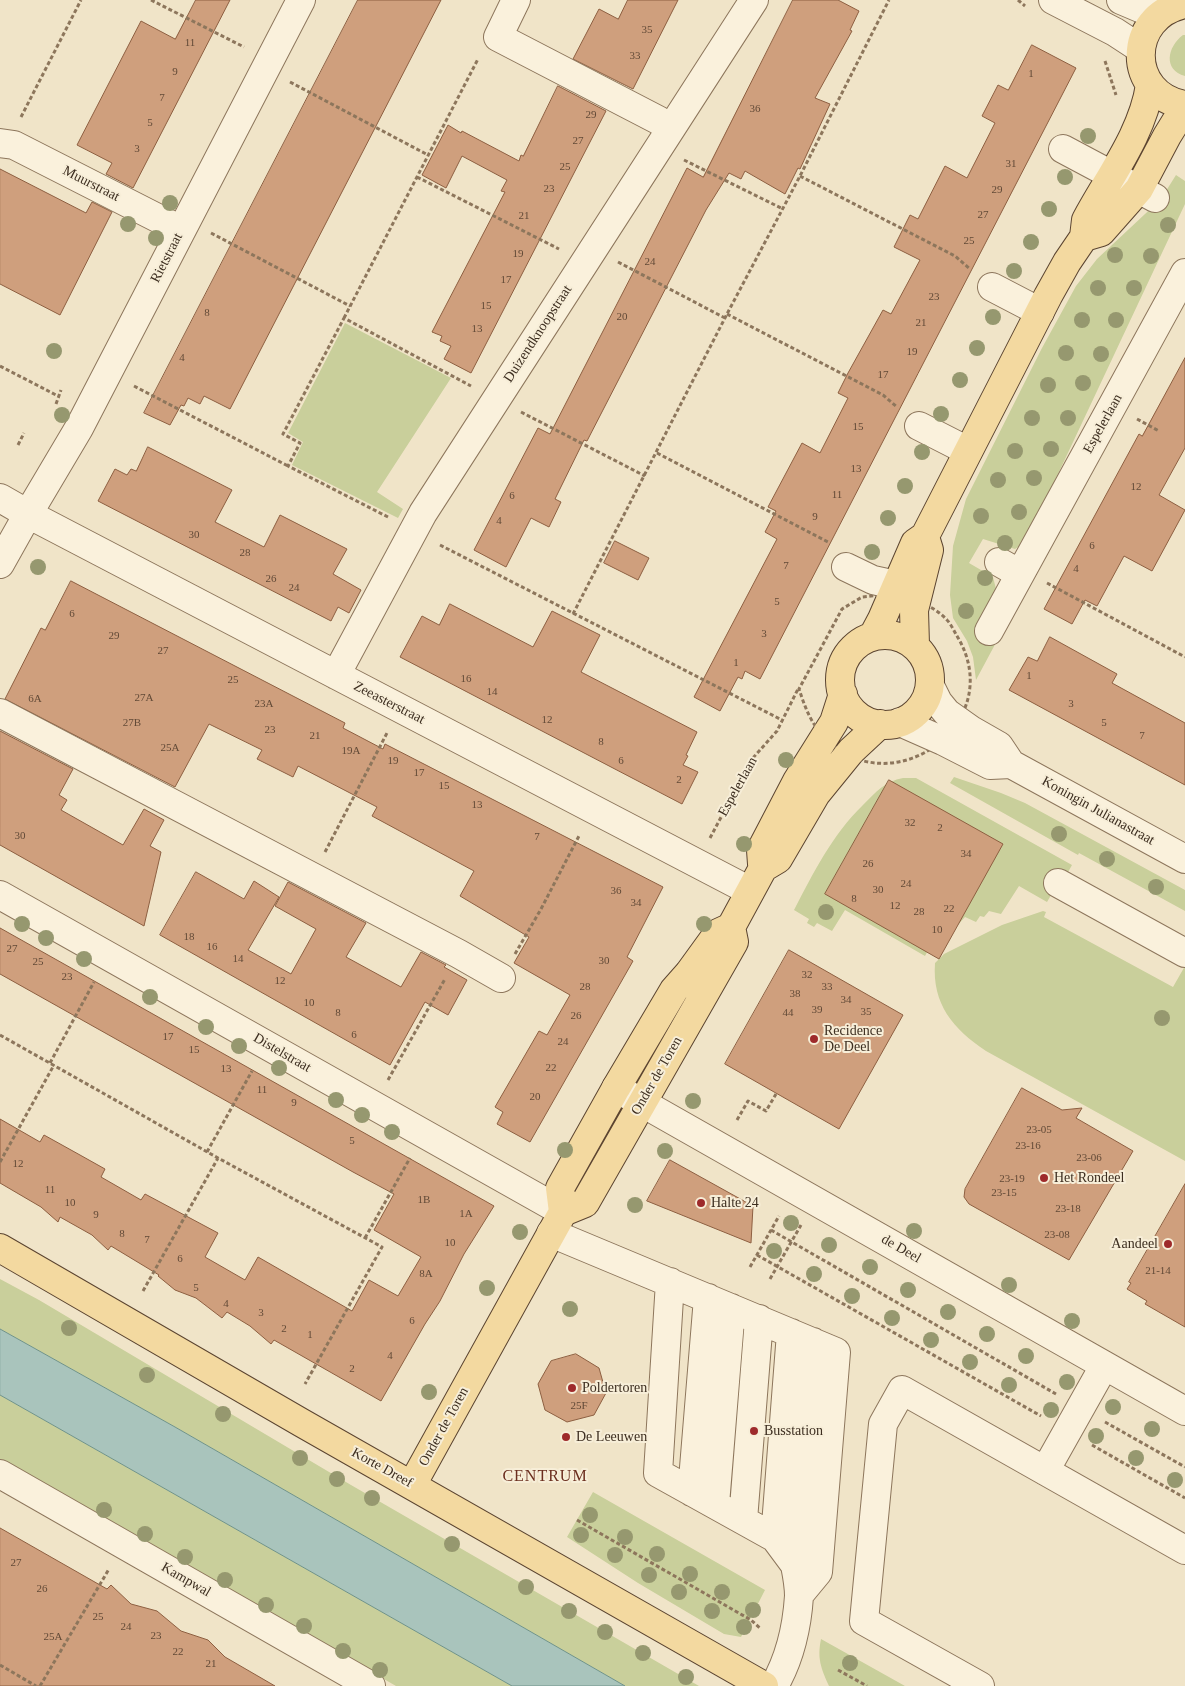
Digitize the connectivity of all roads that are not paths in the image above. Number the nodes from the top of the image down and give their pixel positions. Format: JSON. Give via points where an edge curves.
{"nodes":[{"id":1,"x":301,"y":0,"type":"edge"},
{"id":2,"x":516,"y":0,"type":"edge"},
{"id":3,"x":754,"y":0,"type":"edge"},
{"id":4,"x":1053,"y":0,"type":"edge"},
{"id":5,"x":1121,"y":0,"type":"edge"},
{"id":6,"x":1173,"y":8,"type":"edge"},
{"id":7,"x":1141,"y":49,"type":"junction"},
{"id":8,"x":1150,"y":85,"type":"junction"},
{"id":9,"x":1185,"y":105,"type":"edge"},
{"id":10,"x":1185,"y":110,"type":"edge"},
{"id":11,"x":671,"y":128,"type":"junction"},
{"id":12,"x":0,"y":143,"type":"edge"},
{"id":13,"x":1063,"y":149,"type":"dead end"},
{"id":14,"x":1112,"y":174,"type":"junction"},
{"id":15,"x":1147,"y":194,"type":"junction"},
{"id":16,"x":181,"y":230,"type":"junction"},
{"id":17,"x":1084,"y":237,"type":"junction"},
{"id":18,"x":1185,"y":273,"type":"edge"},
{"id":19,"x":992,"y":287,"type":"dead end"},
{"id":20,"x":1040,"y":312,"type":"junction"},
{"id":21,"x":919,"y":426,"type":"dead end"},
{"id":22,"x":968,"y":451,"type":"junction"},
{"id":23,"x":0,"y":498,"type":"edge"},
{"id":24,"x":28,"y":514,"type":"junction"},
{"id":25,"x":925,"y":536,"type":"junction"},
{"id":26,"x":0,"y":564,"type":"edge"},
{"id":27,"x":846,"y":567,"type":"dead end"},
{"id":28,"x":896,"y":585,"type":"junction"},
{"id":29,"x":989,"y":631,"type":"dead end"},
{"id":30,"x":873,"y":636,"type":"junction"},
{"id":31,"x":915,"y":645,"type":"junction"},
{"id":32,"x":336,"y":675,"type":"junction"},
{"id":33,"x":930,"y":686,"type":"junction"},
{"id":34,"x":843,"y":694,"type":"junction"},
{"id":35,"x":0,"y":713,"type":"edge"},
{"id":36,"x":890,"y":723,"type":"junction"},
{"id":37,"x":1011,"y":764,"type":"junction"},
{"id":38,"x":1185,"y":859,"type":"edge"},
{"id":39,"x":756,"y":880,"type":"junction"},
{"id":40,"x":1058,"y":883,"type":"dead end"},
{"id":41,"x":0,"y":895,"type":"edge"},
{"id":42,"x":731,"y":927,"type":"junction"},
{"id":43,"x":1185,"y":952,"type":"edge"},
{"id":44,"x":501,"y":978,"type":"road end"},
{"id":45,"x":616,"y":1088,"type":"junction"},
{"id":46,"x":641,"y":1103,"type":"junction"},
{"id":47,"x":557,"y":1223,"type":"junction"},
{"id":48,"x":0,"y":1248,"type":"edge"},
{"id":49,"x":670,"y":1282,"type":"junction"},
{"id":50,"x":719,"y":1303,"type":"junction"},
{"id":51,"x":759,"y":1319,"type":"junction"},
{"id":52,"x":802,"y":1338,"type":"junction"},
{"id":53,"x":1104,"y":1366,"type":"junction"},
{"id":54,"x":1185,"y":1411,"type":"edge"},
{"id":55,"x":1045,"y":1471,"type":"junction"},
{"id":56,"x":0,"y":1474,"type":"edge"},
{"id":57,"x":412,"y":1485,"type":"junction"},
{"id":58,"x":704,"y":1498,"type":"junction"},
{"id":59,"x":743,"y":1520,"type":"junction"},
{"id":60,"x":775,"y":1538,"type":"junction"},
{"id":61,"x":1185,"y":1550,"type":"edge"},
{"id":62,"x":796,"y":1565,"type":"junction"},
{"id":63,"x":799,"y":1595,"type":"junction"},
{"id":64,"x":371,"y":1686,"type":"edge"},
{"id":65,"x":764,"y":1686,"type":"edge"},
{"id":66,"x":774,"y":1686,"type":"edge"},
{"id":67,"x":980,"y":1686,"type":"edge"}],
"edges":[{"from":1,"to":16,"type":"street","name":"Rietstraat"},
{"from":2,"to":11,"type":"street","via":[[498,36]]},
{"from":3,"to":11,"type":"street","name":"Duizendknoopstraat"},
{"from":4,"to":7,"type":"street"},
{"from":5,"to":6,"type":"street","via":[[1147,11]]},
{"from":6,"to":7,"type":"main road","via":[[1147,29]]},
{"from":7,"to":8,"type":"main road","via":[[1142,68]]},
{"from":8,"to":9,"type":"main road","via":[[1168,100]]},
{"from":8,"to":14,"type":"main road","via":[[1140,120]]},
{"from":10,"to":15,"type":"main road","via":[[1168,136]]},
{"from":11,"to":32,"type":"street","name":"Duizendknoopstraat","via":[[423,513]]},
{"from":12,"to":16,"type":"street","name":"Muurstraat","via":[[14,145]]},
{"from":13,"to":14,"type":"street"},
{"from":14,"to":15,"type":"street"},
{"from":14,"to":17,"type":"main road","via":[[1086,220]]},
{"from":15,"to":17,"type":"main road","via":[[1101,232]]},
{"from":16,"to":24,"type":"street","name":"Rietstraat","via":[[79,428]]},
{"from":17,"to":20,"type":"main road"},
{"from":18,"to":29,"type":"street","name":"Espelerlaan"},
{"from":19,"to":20,"type":"street"},
{"from":20,"to":22,"type":"main road"},
{"from":21,"to":22,"type":"street"},
{"from":22,"to":25,"type":"main road"},
{"from":23,"to":24,"type":"street","name":"Zeeasterstraat"},
{"from":24,"to":26,"type":"street","name":"Rietstraat"},
{"from":24,"to":32,"type":"street","name":"Zeeasterstraat"},
{"from":25,"to":28,"type":"main road","via":[[915,543]]},
{"from":25,"to":31,"type":"main road","via":[[929,550],[914,610]]},
{"from":27,"to":28,"type":"street","via":[[873,580]]},
{"from":28,"to":30,"type":"main road"},
{"from":30,"to":31,"type":"main road","via":[[895,636]]},
{"from":30,"to":34,"type":"main road","via":[[852,649],[845,659],[841,676]]},
{"from":31,"to":33,"type":"main road","via":[[928,664]]},
{"from":32,"to":39,"type":"street","name":"Zeeasterstraat","via":[[697,863]]},
{"from":33,"to":36,"type":"main road","via":[[920,709],[911,717]]},
{"from":33,"to":37,"type":"street","name":"Koningin Julianastraat","via":[[942,708],[998,746]]},
{"from":34,"to":36,"type":"main road","via":[[857,715],[868,721]]},
{"from":34,"to":39,"type":"main road","via":[[834,722],[797,781],[761,850]]},
{"from":35,"to":44,"type":"street"},
{"from":36,"to":37,"type":"street","name":"Koningin Julianastraat","via":[[943,741],[990,765]]},
{"from":36,"to":39,"type":"main road","via":[[851,751],[816,794],[778,859]]},
{"from":37,"to":38,"type":"street","name":"Koningin Julianastraat"},
{"from":39,"to":42,"type":"main road","name":"Onder de Toren"},
{"from":40,"to":43,"type":"street"},
{"from":41,"to":47,"type":"street","name":"Distelstraat"},
{"from":42,"to":45,"type":"main road","name":"Onder de Toren","via":[[718,933],[674,990]]},
{"from":42,"to":46,"type":"main road","name":"Onder de Toren","via":[[734,942]]},
{"from":45,"to":46,"type":"street","name":"de Deel"},
{"from":45,"to":47,"type":"main road","name":"Onder de Toren","via":[[560,1188]]},
{"from":46,"to":47,"type":"main road","name":"Onder de Toren","via":[[585,1203]]},
{"from":46,"to":53,"type":"street","name":"de Deel"},
{"from":47,"to":49,"type":"street","name":"Distelstraat"},
{"from":47,"to":57,"type":"main road","name":"Onder de Toren"},
{"from":48,"to":57,"type":"main road","name":"Korte Dreef"},
{"from":49,"to":50,"type":"street","name":"Distelstraat"},
{"from":49,"to":58,"type":"street","via":[[658,1473]]},
{"from":50,"to":51,"type":"street","name":"Distelstraat"},
{"from":50,"to":58,"type":"street"},
{"from":51,"to":52,"type":"street","name":"Distelstraat"},
{"from":51,"to":59,"type":"street"},
{"from":52,"to":60,"type":"street"},
{"from":52,"to":62,"type":"street"},
{"from":52,"to":63,"type":"street","name":"Distelstraat","via":[[836,1352],[818,1572]]},
{"from":53,"to":54,"type":"street","name":"de Deel"},
{"from":53,"to":55,"type":"street"},
{"from":55,"to":61,"type":"street"},
{"from":55,"to":67,"type":"street","via":[[902,1390],[883,1424],[864,1620]]},
{"from":56,"to":64,"type":"street","name":"Kampwal"},
{"from":57,"to":65,"type":"main road","name":"Korte Dreef"},
{"from":58,"to":59,"type":"street"},
{"from":59,"to":60,"type":"street"},
{"from":60,"to":62,"type":"street"},
{"from":62,"to":63,"type":"street"},
{"from":63,"to":66,"type":"street","via":[[790,1646]]}]}
